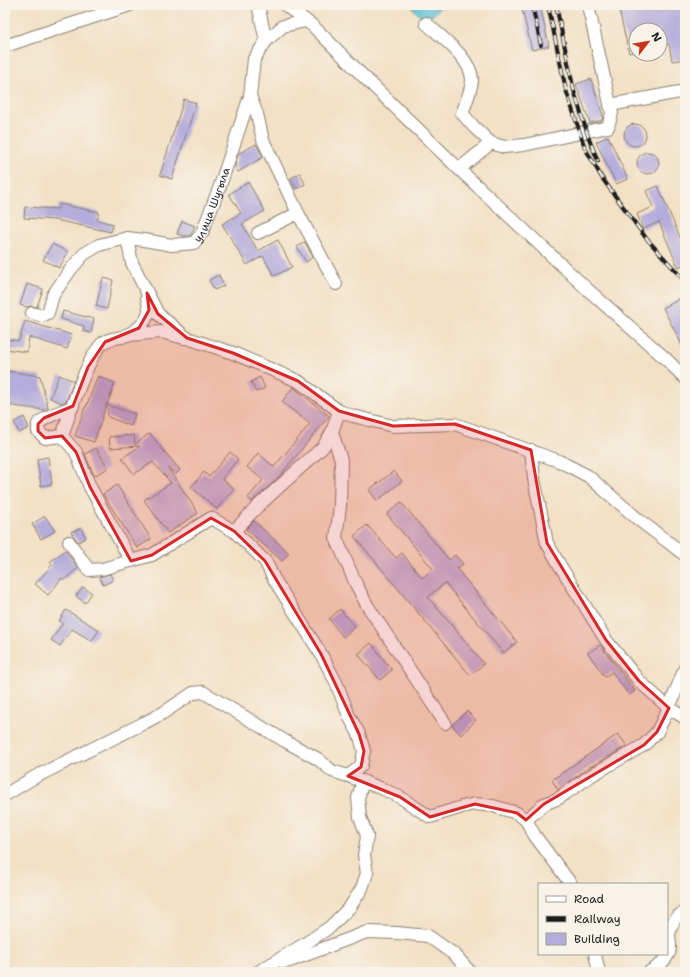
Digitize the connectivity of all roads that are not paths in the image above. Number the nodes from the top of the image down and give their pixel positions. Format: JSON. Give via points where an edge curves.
{"nodes":[{"id":1,"x":130,"y":5,"type":"edge"},
{"id":2,"x":258,"y":5,"type":"edge"},
{"id":3,"x":285,"y":5,"type":"edge"},
{"id":4,"x":588,"y":5,"type":"edge"},
{"id":5,"x":306,"y":21,"type":"junction"},
{"id":6,"x":426,"y":23,"type":"dead end"},
{"id":7,"x":266,"y":41,"type":"junction"},
{"id":8,"x":5,"y":46,"type":"edge"},
{"id":9,"x":685,"y":91,"type":"edge"},
{"id":10,"x":250,"y":96,"type":"junction"},
{"id":11,"x":610,"y":105,"type":"junction"},
{"id":12,"x":491,"y":143,"type":"junction"},
{"id":13,"x":459,"y":169,"type":"junction"},
{"id":14,"x":298,"y":213,"type":"junction"},
{"id":15,"x":258,"y":233,"type":"dead end"},
{"id":16,"x":127,"y":238,"type":"junction"},
{"id":17,"x":336,"y":284,"type":"dead end"},
{"id":18,"x":146,"y":293,"type":"junction"},
{"id":19,"x":32,"y":313,"type":"dead end"},
{"id":20,"x":126,"y":335,"type":"junction"},
{"id":21,"x":187,"y":338,"type":"junction"},
{"id":22,"x":685,"y":378,"type":"edge"},
{"id":23,"x":73,"y":406,"type":"junction"},
{"id":24,"x":339,"y":411,"type":"junction"},
{"id":25,"x":332,"y":432,"type":"junction"},
{"id":26,"x":62,"y":436,"type":"junction"},
{"id":27,"x":531,"y":450,"type":"junction"},
{"id":28,"x":234,"y":531,"type":"junction"},
{"id":29,"x":69,"y":542,"type":"dead end"},
{"id":30,"x":685,"y":555,"type":"edge"},
{"id":31,"x":131,"y":561,"type":"junction"},
{"id":32,"x":685,"y":668,"type":"edge"},
{"id":33,"x":669,"y":708,"type":"junction"},
{"id":34,"x":685,"y":718,"type":"edge"},
{"id":35,"x":445,"y":723,"type":"dead end"},
{"id":36,"x":348,"y":776,"type":"junction"},
{"id":37,"x":362,"y":781,"type":"junction"},
{"id":38,"x":5,"y":795,"type":"edge"},
{"id":39,"x":526,"y":820,"type":"junction"},
{"id":40,"x":570,"y":883,"type":"edge"},
{"id":41,"x":685,"y":912,"type":"edge"},
{"id":42,"x":668,"y":954,"type":"edge"},
{"id":43,"x":595,"y":955,"type":"edge"},
{"id":44,"x":668,"y":955,"type":"edge"},
{"id":45,"x":272,"y":964,"type":"junction"},
{"id":46,"x":258,"y":972,"type":"edge"},
{"id":47,"x":470,"y":972,"type":"edge"},
{"id":48,"x":599,"y":972,"type":"edge"},
{"id":49,"x":649,"y":972,"type":"edge"}],
"edges":[{"from":1,"to":8,"type":"street"},
{"from":2,"to":7,"type":"street"},
{"from":3,"to":5,"type":"street"},
{"from":4,"to":11,"type":"street"},
{"from":5,"to":7,"type":"street","name":"улица Шугыла","via":[[283,26]]},
{"from":5,"to":13,"type":"street"},
{"from":6,"to":12,"type":"street","via":[[468,64],[472,81],[462,113]]},
{"from":7,"to":10,"type":"street","name":"улица Шугыла","via":[[254,59]]},
{"from":9,"to":11,"type":"street"},
{"from":10,"to":14,"type":"street","via":[[263,140]]},
{"from":10,"to":16,"type":"street","name":"улица Шугыла","via":[[202,234],[194,243],[172,245]]},
{"from":11,"to":12,"type":"street","via":[[612,113],[608,127],[524,145],[504,147]]},
{"from":12,"to":13,"type":"street"},
{"from":13,"to":22,"type":"street"},
{"from":14,"to":15,"type":"street"},
{"from":14,"to":17,"type":"street"},
{"from":16,"to":18,"type":"street","via":[[132,263]]},
{"from":16,"to":19,"type":"street","name":"улица Шугыла","via":[[100,245],[84,254],[54,295],[48,313],[42,316]]},
{"from":18,"to":20,"type":"street","via":[[149,310],[144,321],[139,328]]},
{"from":18,"to":21,"type":"street","via":[[158,314]]},
{"from":20,"to":21,"type":"street","via":[[161,332]]},
{"from":20,"to":23,"type":"street","via":[[104,342],[96,351]]},
{"from":21,"to":24,"type":"street","via":[[233,353],[298,381]]},
{"from":23,"to":26,"type":"street"},
{"from":23,"to":26,"type":"street","via":[[44,418],[38,424],[38,431],[45,438]]},
{"from":24,"to":25,"type":"street"},
{"from":24,"to":27,"type":"street","via":[[393,426],[455,424]]},
{"from":25,"to":28,"type":"street","via":[[323,447]]},
{"from":25,"to":35,"type":"street","via":[[341,460],[336,538],[367,605]]},
{"from":26,"to":31,"type":"street","via":[[76,452],[90,487]]},
{"from":27,"to":30,"type":"street","via":[[559,460],[588,476]]},
{"from":27,"to":33,"type":"street","via":[[534,480],[547,543],[606,640],[639,681]]},
{"from":28,"to":31,"type":"street","via":[[211,518],[152,555]]},
{"from":28,"to":36,"type":"street","via":[[265,562],[336,682],[364,751],[361,766]]},
{"from":29,"to":31,"type":"street","via":[[89,570]]},
{"from":32,"to":33,"type":"street"},
{"from":33,"to":34,"type":"street"},
{"from":33,"to":39,"type":"street","via":[[657,732],[644,745],[592,775],[559,798],[544,804]]},
{"from":36,"to":37,"type":"street"},
{"from":36,"to":38,"type":"street","via":[[332,771],[318,759],[203,692],[193,693],[144,724],[33,778]]},
{"from":37,"to":39,"type":"street","via":[[400,797],[430,817],[475,804],[517,813]]},
{"from":37,"to":45,"type":"street","via":[[358,798],[360,817],[367,836],[364,855],[366,873],[362,888],[350,907],[330,927]]},
{"from":39,"to":40,"type":"street","via":[[534,836]]},
{"from":41,"to":42,"type":"street","via":[[679,914],[672,924]]},
{"from":43,"to":48,"type":"street"},
{"from":44,"to":49,"type":"street","via":[[664,961]]},
{"from":45,"to":46,"type":"street"},
{"from":45,"to":47,"type":"street","via":[[290,961],[367,932],[397,933],[428,936],[455,955]]}]}
